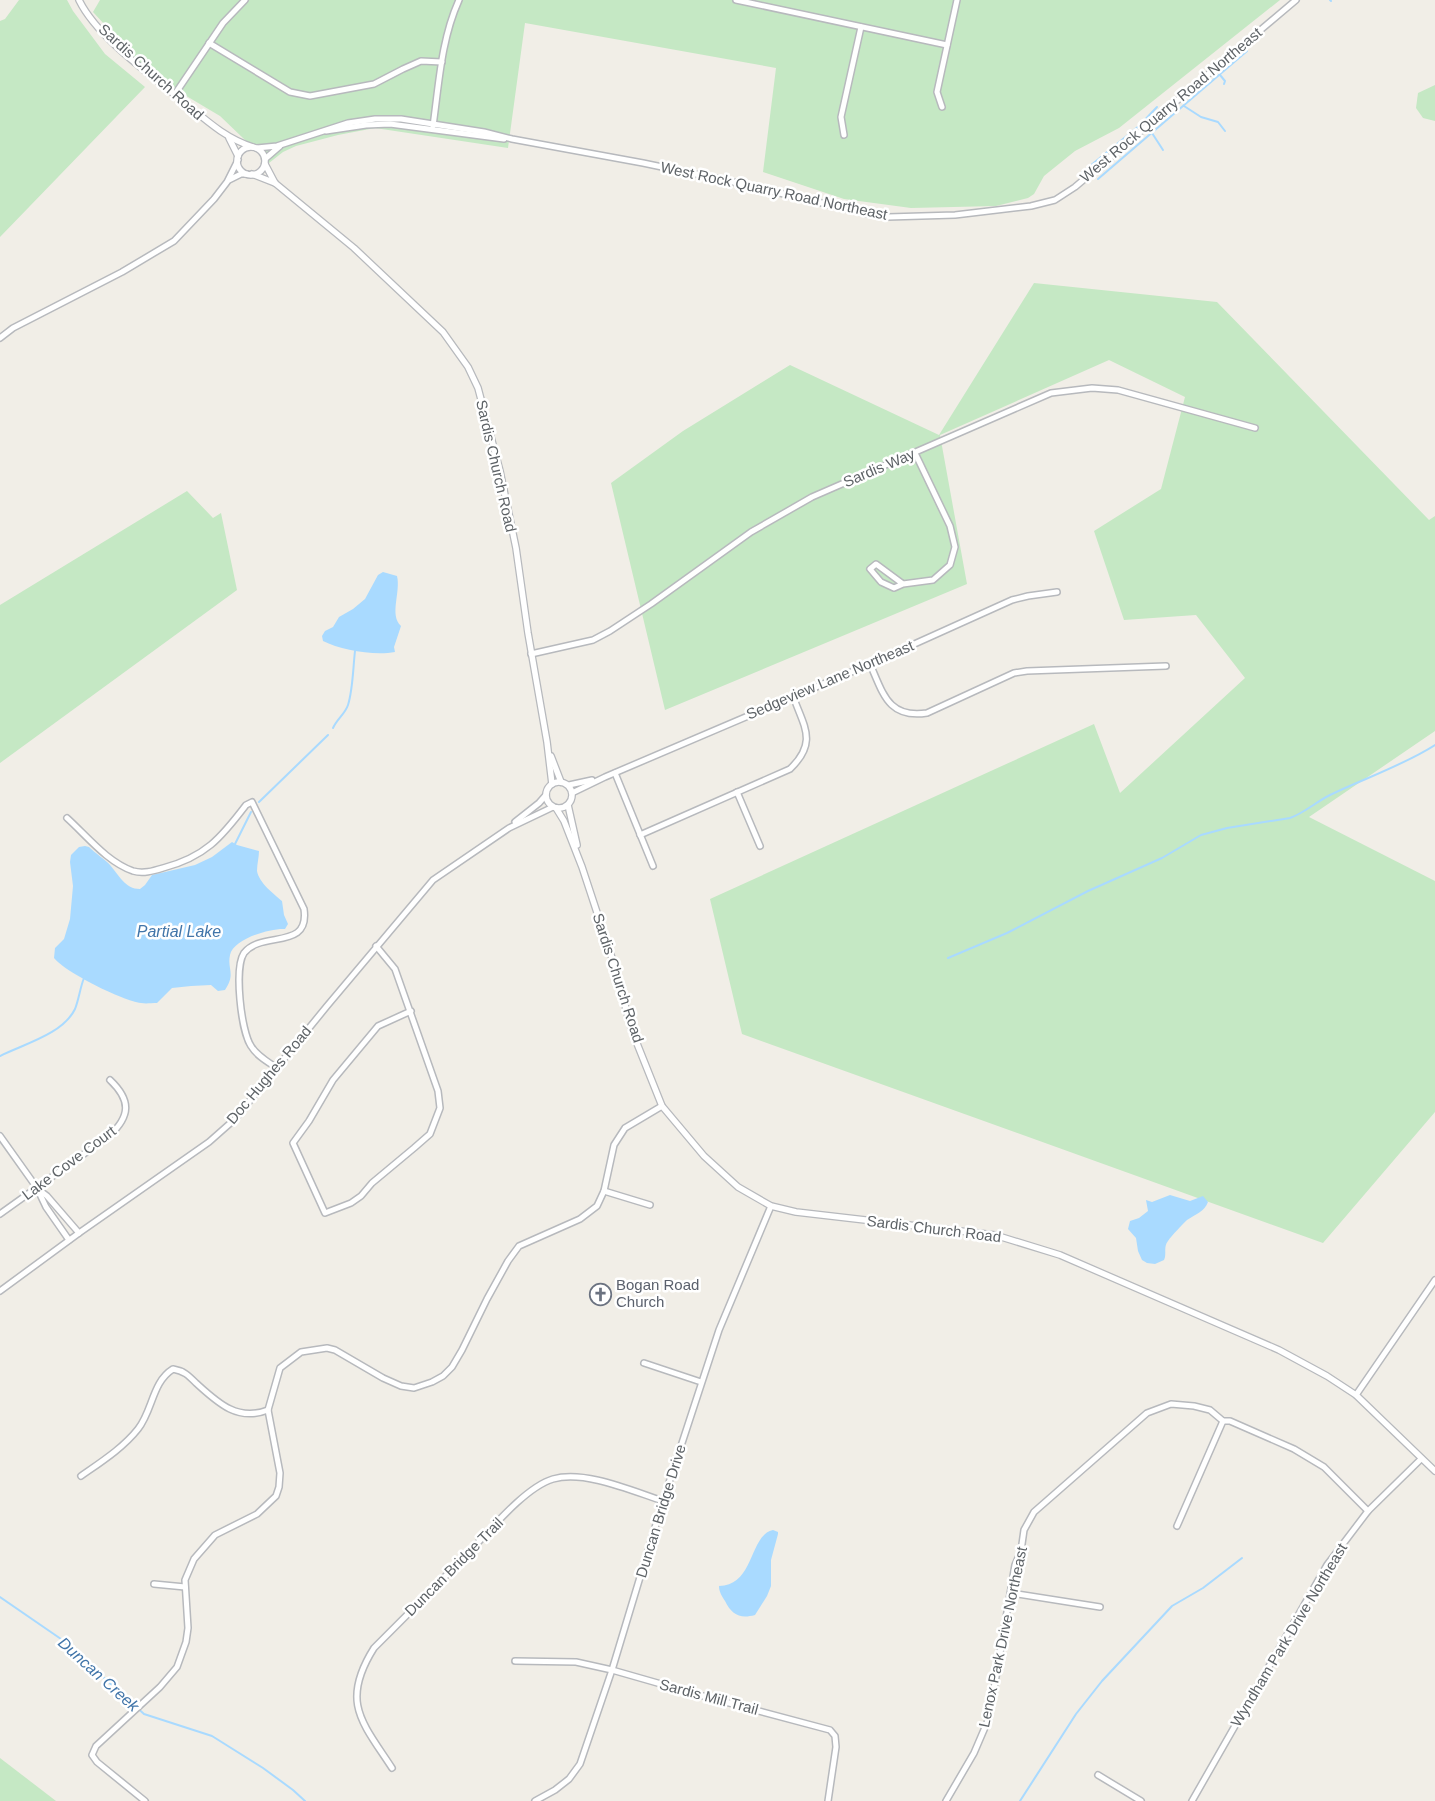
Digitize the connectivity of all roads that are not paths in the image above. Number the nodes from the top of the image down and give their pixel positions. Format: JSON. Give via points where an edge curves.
{"nodes":[{"id":1,"x":79,"y":0,"type":"edge"},
{"id":2,"x":245,"y":0,"type":"edge"},
{"id":3,"x":459,"y":0,"type":"edge"},
{"id":4,"x":736,"y":0,"type":"edge"},
{"id":5,"x":957,"y":0,"type":"edge"},
{"id":6,"x":1296,"y":0,"type":"edge"},
{"id":7,"x":861,"y":27,"type":"junction"},
{"id":8,"x":209,"y":43,"type":"junction"},
{"id":9,"x":946,"y":45,"type":"junction"},
{"id":10,"x":442,"y":62,"type":"junction"},
{"id":11,"x":175,"y":94,"type":"junction"},
{"id":12,"x":942,"y":107,"type":"dead end"},
{"id":13,"x":433,"y":124,"type":"junction"},
{"id":14,"x":432,"y":130,"type":"junction"},
{"id":15,"x":318,"y":132,"type":"junction"},
{"id":16,"x":844,"y":134,"type":"dead end"},
{"id":17,"x":229,"y":138,"type":"junction"},
{"id":18,"x":512,"y":139,"type":"junction"},
{"id":19,"x":284,"y":143,"type":"junction"},
{"id":20,"x":255,"y":148,"type":"junction"},
{"id":21,"x":238,"y":158,"type":"junction"},
{"id":22,"x":265,"y":161,"type":"junction"},
{"id":23,"x":249,"y":174,"type":"junction"},
{"id":24,"x":227,"y":182,"type":"junction"},
{"id":25,"x":275,"y":183,"type":"junction"},
{"id":26,"x":0,"y":338,"type":"edge"},
{"id":27,"x":1255,"y":428,"type":"dead end"},
{"id":28,"x":915,"y":452,"type":"junction"},
{"id":29,"x":904,"y":584,"type":"junction"},
{"id":30,"x":1057,"y":592,"type":"dead end"},
{"id":31,"x":531,"y":654,"type":"junction"},
{"id":32,"x":870,"y":664,"type":"junction"},
{"id":33,"x":1166,"y":666,"type":"dead end"},
{"id":34,"x":793,"y":696,"type":"junction"},
{"id":35,"x":547,"y":742,"type":"junction"},
{"id":36,"x":615,"y":773,"type":"junction"},
{"id":37,"x":605,"y":777,"type":"junction"},
{"id":38,"x":561,"y":782,"type":"junction"},
{"id":39,"x":552,"y":784,"type":"junction"},
{"id":40,"x":569,"y":786,"type":"junction"},
{"id":41,"x":737,"y":792,"type":"junction"},
{"id":42,"x":572,"y":793,"type":"junction"},
{"id":43,"x":546,"y":795,"type":"junction"},
{"id":44,"x":568,"y":805,"type":"junction"},
{"id":45,"x":554,"y":807,"type":"junction"},
{"id":46,"x":67,"y":818,"type":"dead end"},
{"id":47,"x":509,"y":828,"type":"junction"},
{"id":48,"x":640,"y":835,"type":"junction"},
{"id":49,"x":760,"y":846,"type":"dead end"},
{"id":50,"x":653,"y":866,"type":"dead end"},
{"id":51,"x":582,"y":867,"type":"junction"},
{"id":52,"x":376,"y":946,"type":"junction"},
{"id":53,"x":411,"y":1012,"type":"junction"},
{"id":54,"x":277,"y":1068,"type":"junction"},
{"id":55,"x":110,"y":1080,"type":"dead end"},
{"id":56,"x":662,"y":1106,"type":"junction"},
{"id":57,"x":0,"y":1136,"type":"edge"},
{"id":58,"x":37,"y":1188,"type":"junction"},
{"id":59,"x":604,"y":1191,"type":"junction"},
{"id":60,"x":650,"y":1205,"type":"dead end"},
{"id":61,"x":771,"y":1206,"type":"junction"},
{"id":62,"x":0,"y":1214,"type":"edge"},
{"id":63,"x":79,"y":1233,"type":"junction"},
{"id":64,"x":69,"y":1240,"type":"junction"},
{"id":65,"x":1435,"y":1280,"type":"edge"},
{"id":66,"x":0,"y":1291,"type":"edge"},
{"id":67,"x":644,"y":1363,"type":"dead end"},
{"id":68,"x":701,"y":1382,"type":"junction"},
{"id":69,"x":1356,"y":1395,"type":"junction"},
{"id":70,"x":268,"y":1410,"type":"junction"},
{"id":71,"x":1223,"y":1421,"type":"junction"},
{"id":72,"x":1421,"y":1459,"type":"junction"},
{"id":73,"x":1435,"y":1471,"type":"edge"},
{"id":74,"x":81,"y":1476,"type":"dead end"},
{"id":75,"x":663,"y":1501,"type":"junction"},
{"id":76,"x":1368,"y":1511,"type":"junction"},
{"id":77,"x":1177,"y":1526,"type":"dead end"},
{"id":78,"x":154,"y":1584,"type":"dead end"},
{"id":79,"x":184,"y":1587,"type":"junction"},
{"id":80,"x":1011,"y":1593,"type":"junction"},
{"id":81,"x":1100,"y":1607,"type":"dead end"},
{"id":82,"x":515,"y":1662,"type":"dead end"},
{"id":83,"x":612,"y":1670,"type":"junction"},
{"id":84,"x":392,"y":1768,"type":"dead end"},
{"id":85,"x":1098,"y":1775,"type":"dead end"},
{"id":86,"x":145,"y":1801,"type":"edge"},
{"id":87,"x":535,"y":1801,"type":"edge"},
{"id":88,"x":828,"y":1801,"type":"edge"},
{"id":89,"x":946,"y":1801,"type":"edge"},
{"id":90,"x":1141,"y":1801,"type":"edge"},
{"id":91,"x":1192,"y":1801,"type":"edge"}],
"edges":[{"from":1,"to":11,"type":"street","name":"Sardis Church Road","via":[[102,31]]},
{"from":2,"to":8,"type":"street"},
{"from":3,"to":10,"type":"street","via":[[450,21]]},
{"from":4,"to":7,"type":"street"},
{"from":5,"to":9,"type":"street"},
{"from":6,"to":18,"type":"street","name":"West Rock Quarry Road Northeast","via":[[1075,187],[1055,200],[1031,206],[906,217],[876,215],[671,168]]},
{"from":7,"to":9,"type":"street"},
{"from":7,"to":16,"type":"street","via":[[841,117]]},
{"from":8,"to":10,"type":"street","via":[[290,92],[310,96],[374,84],[421,62]]},
{"from":8,"to":11,"type":"street"},
{"from":9,"to":12,"type":"street","via":[[937,92]]},
{"from":10,"to":13,"type":"street"},
{"from":11,"to":17,"type":"street","name":"Sardis Church Road"},
{"from":13,"to":14,"type":"street"},
{"from":13,"to":15,"type":"street","name":"West Rock Quarry Road Northeast","via":[[375,119],[340,124]]},
{"from":13,"to":18,"type":"street","name":"West Rock Quarry Road Northeast"},
{"from":14,"to":15,"type":"street","name":"West Rock Quarry Road Northeast","via":[[384,124]]},
{"from":14,"to":18,"type":"street","name":"West Rock Quarry Road Northeast"},
{"from":15,"to":19,"type":"street","name":"West Rock Quarry Road Northeast"},
{"from":17,"to":20,"type":"street","name":"Sardis Church Road"},
{"from":17,"to":21,"type":"street","name":"Sardis Church Road"},
{"from":19,"to":20,"type":"street","name":"West Rock Quarry Road Northeast"},
{"from":19,"to":22,"type":"street","name":"West Rock Quarry Road Northeast"},
{"from":20,"to":21,"type":"street","via":[[244,149]]},
{"from":20,"to":22,"type":"street","via":[[264,155]]},
{"from":21,"to":23,"type":"street","via":[[240,168]]},
{"from":21,"to":24,"type":"street"},
{"from":22,"to":23,"type":"street","via":[[260,171]]},
{"from":22,"to":25,"type":"street","name":"Sardis Church Road"},
{"from":23,"to":24,"type":"street","via":[[233,177]]},
{"from":23,"to":25,"type":"street","name":"Sardis Church Road"},
{"from":24,"to":26,"type":"street","via":[[174,241]]},
{"from":25,"to":31,"type":"street","name":"Sardis Church Road","via":[[397,288],[443,332],[468,367],[478,388],[500,471],[516,548]]},
{"from":27,"to":28,"type":"street","name":"Sardis Way","via":[[1118,390],[1092,388],[1051,393]]},
{"from":28,"to":29,"type":"street","via":[[950,526],[955,547],[950,565],[933,580]]},
{"from":28,"to":31,"type":"street","name":"Sardis Way","via":[[812,497],[751,532],[652,604],[604,634],[592,640]]},
{"from":29,"to":29,"type":"street","via":[[876,564],[870,569],[881,582],[894,588]]},
{"from":30,"to":32,"type":"street","name":"Sedgeview Lane Northeast","via":[[1012,600]]},
{"from":31,"to":35,"type":"street","name":"Sardis Church Road"},
{"from":32,"to":33,"type":"street","via":[[887,701],[899,711],[913,715],[927,713],[1027,671]]},
{"from":32,"to":34,"type":"street","name":"Sedgeview Lane Northeast"},
{"from":34,"to":36,"type":"street","name":"Sedgeview Lane Northeast"},
{"from":34,"to":41,"type":"street","via":[[808,736],[801,759],[790,769]]},
{"from":35,"to":38,"type":"street","name":"Sardis Church Road"},
{"from":35,"to":39,"type":"street","name":"Sardis Church Road"},
{"from":36,"to":37,"type":"street","name":"Sedgeview Lane Northeast"},
{"from":36,"to":48,"type":"street"},
{"from":37,"to":40,"type":"street","name":"Sedgeview Lane Northeast"},
{"from":37,"to":42,"type":"street","name":"Sedgeview Lane Northeast"},
{"from":38,"to":39,"type":"street"},
{"from":38,"to":40,"type":"street"},
{"from":39,"to":43,"type":"street"},
{"from":40,"to":42,"type":"street"},
{"from":41,"to":48,"type":"street"},
{"from":41,"to":49,"type":"street"},
{"from":42,"to":44,"type":"street"},
{"from":43,"to":45,"type":"street"},
{"from":43,"to":47,"type":"street","name":"Doc Hughes Road"},
{"from":44,"to":45,"type":"street"},
{"from":44,"to":51,"type":"street","name":"Sardis Church Road"},
{"from":45,"to":47,"type":"street","name":"Doc Hughes Road"},
{"from":45,"to":51,"type":"street","name":"Sardis Church Road","via":[[564,820]]},
{"from":46,"to":54,"type":"street","via":[[110,858],[133,871],[146,873],[193,858],[213,845],[252,802],[304,909],[305,918],[303,928],[294,936],[252,947],[244,954],[240,969],[240,1010],[244,1030],[251,1047]]},
{"from":47,"to":52,"type":"street","name":"Doc Hughes Road","via":[[433,880]]},
{"from":48,"to":50,"type":"street"},
{"from":51,"to":56,"type":"street","name":"Sardis Church Road","via":[[632,1031]]},
{"from":52,"to":53,"type":"street","via":[[395,968]]},
{"from":52,"to":54,"type":"street","name":"Doc Hughes Road"},
{"from":53,"to":53,"type":"street","via":[[438,1091],[440,1108],[435,1123],[430,1134],[361,1196],[325,1213],[293,1143],[333,1080],[378,1026]]},
{"from":54,"to":63,"type":"street","name":"Doc Hughes Road","via":[[235,1119],[209,1142]]},
{"from":55,"to":58,"type":"street","name":"Lake Cove Court","via":[[125,1097],[126,1115],[120,1126]]},
{"from":56,"to":59,"type":"street","via":[[625,1128],[614,1144]]},
{"from":56,"to":61,"type":"street","name":"Sardis Church Road","via":[[704,1156],[738,1187]]},
{"from":57,"to":58,"type":"street"},
{"from":58,"to":62,"type":"street","name":"Lake Cove Court"},
{"from":58,"to":63,"type":"street"},
{"from":58,"to":64,"type":"street"},
{"from":59,"to":60,"type":"street"},
{"from":59,"to":70,"type":"street","via":[[597,1206],[580,1219],[519,1246],[459,1356],[443,1376],[414,1388],[401,1386],[335,1350],[301,1352],[280,1368]]},
{"from":61,"to":68,"type":"street","name":"Duncan Bridge Drive","via":[[718,1330]]},
{"from":61,"to":69,"type":"street","name":"Sardis Church Road","via":[[796,1212],[995,1235],[1018,1241],[1060,1255],[1279,1350]]},
{"from":63,"to":64,"type":"street","name":"Doc Hughes Road"},
{"from":64,"to":66,"type":"street","name":"Doc Hughes Road"},
{"from":65,"to":69,"type":"street"},
{"from":67,"to":68,"type":"street"},
{"from":68,"to":75,"type":"street","name":"Duncan Bridge Drive"},
{"from":69,"to":72,"type":"street","name":"Sardis Church Road"},
{"from":70,"to":74,"type":"street","via":[[237,1413],[220,1404],[183,1370],[174,1369],[161,1380],[140,1426],[127,1442]]},
{"from":70,"to":79,"type":"street","via":[[280,1473],[276,1496],[257,1514],[215,1535],[194,1559]]},
{"from":71,"to":76,"type":"street","name":"Lenox Park Drive Northeast","via":[[1230,1421],[1294,1449],[1324,1467]]},
{"from":71,"to":77,"type":"street"},
{"from":71,"to":80,"type":"street","name":"Lenox Park Drive Northeast","via":[[1210,1410],[1194,1406],[1171,1404],[1147,1413],[1034,1512],[1024,1530]]},
{"from":72,"to":73,"type":"street","name":"Sardis Church Road"},
{"from":72,"to":76,"type":"street","name":"Wyndham Park Drive Northeast"},
{"from":75,"to":83,"type":"street","name":"Duncan Bridge Drive"},
{"from":75,"to":84,"type":"street","name":"Duncan Bridge Trail","via":[[589,1479],[562,1478],[537,1486],[504,1516],[374,1648],[364,1664],[357,1692],[358,1713]]},
{"from":76,"to":91,"type":"street","name":"Wyndham Park Drive Northeast","via":[[1327,1565]]},
{"from":78,"to":79,"type":"street"},
{"from":79,"to":86,"type":"street","via":[[186,1642],[177,1667],[149,1698],[96,1746],[92,1755]]},
{"from":80,"to":81,"type":"street"},
{"from":80,"to":89,"type":"street","name":"Lenox Park Drive Northeast","via":[[989,1718],[974,1753]]},
{"from":82,"to":83,"type":"street","name":"Sardis Mill Trail","via":[[576,1662]]},
{"from":83,"to":87,"type":"street","name":"Duncan Bridge Drive","via":[[580,1764],[569,1779]]},
{"from":83,"to":88,"type":"street","name":"Sardis Mill Trail","via":[[830,1730],[835,1736],[836,1747]]},
{"from":85,"to":90,"type":"street"}]}
